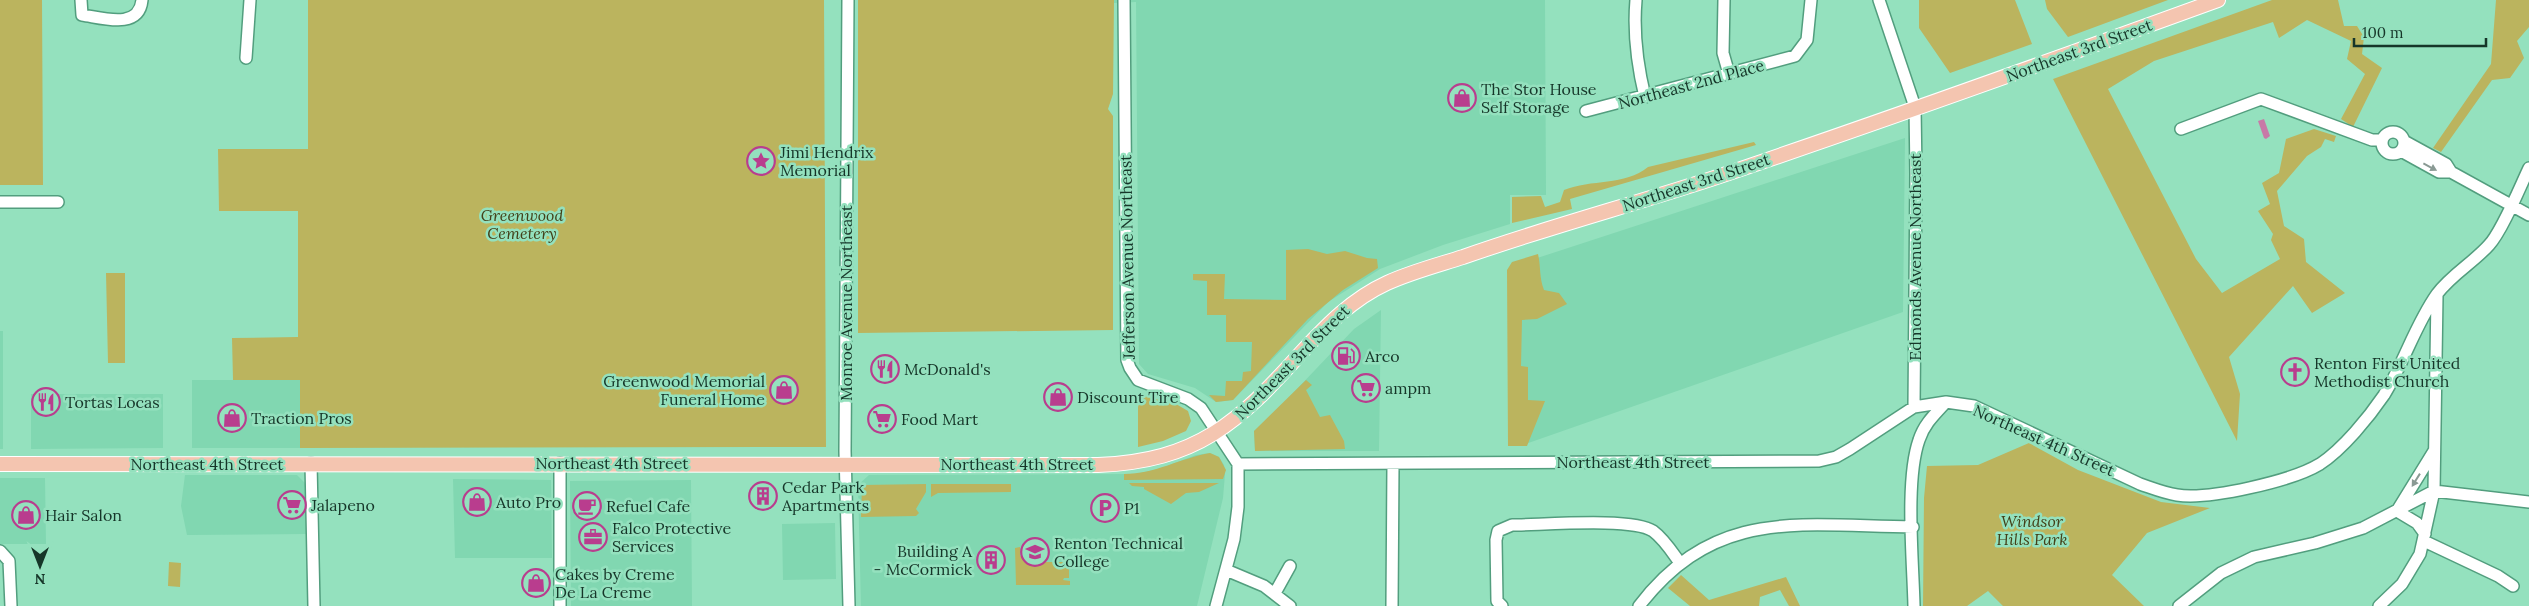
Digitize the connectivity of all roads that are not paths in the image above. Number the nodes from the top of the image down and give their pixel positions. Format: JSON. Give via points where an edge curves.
{"nodes":[{"id":1,"x":81,"y":0,"type":"edge"},
{"id":2,"x":250,"y":0,"type":"edge"},
{"id":3,"x":848,"y":0,"type":"edge"},
{"id":4,"x":1124,"y":0,"type":"edge"},
{"id":5,"x":1636,"y":0,"type":"edge"},
{"id":6,"x":1724,"y":0,"type":"edge"},
{"id":7,"x":1811,"y":0,"type":"edge"},
{"id":8,"x":1879,"y":0,"type":"edge"},
{"id":9,"x":2218,"y":0,"type":"edge"},
{"id":10,"x":141,"y":4,"type":"edge"},
{"id":11,"x":246,"y":58,"type":"dead end"},
{"id":12,"x":1729,"y":74,"type":"junction"},
{"id":13,"x":1645,"y":97,"type":"junction"},
{"id":14,"x":1914,"y":107,"type":"junction"},
{"id":15,"x":1586,"y":111,"type":"dead end"},
{"id":16,"x":2181,"y":129,"type":"dead end"},
{"id":17,"x":2382,"y":140,"type":"junction"},
{"id":18,"x":2402,"y":146,"type":"junction"},
{"id":19,"x":2529,"y":168,"type":"edge"},
{"id":20,"x":0,"y":202,"type":"edge"},
{"id":21,"x":58,"y":202,"type":"dead end"},
{"id":22,"x":2510,"y":206,"type":"junction"},
{"id":23,"x":2529,"y":215,"type":"edge"},
{"id":24,"x":2437,"y":295,"type":"junction"},
{"id":25,"x":1946,"y":402,"type":"junction"},
{"id":26,"x":1914,"y":407,"type":"junction"},
{"id":27,"x":1217,"y":432,"type":"junction"},
{"id":28,"x":2435,"y":450,"type":"junction"},
{"id":29,"x":311,"y":463,"type":"junction"},
{"id":30,"x":560,"y":463,"type":"junction"},
{"id":31,"x":0,"y":464,"type":"edge"},
{"id":32,"x":846,"y":464,"type":"junction"},
{"id":33,"x":1238,"y":464,"type":"junction"},
{"id":34,"x":1393,"y":464,"type":"junction"},
{"id":35,"x":2434,"y":491,"type":"junction"},
{"id":36,"x":2529,"y":502,"type":"edge"},
{"id":37,"x":2397,"y":511,"type":"junction"},
{"id":38,"x":1913,"y":527,"type":"junction"},
{"id":39,"x":2424,"y":538,"type":"junction"},
{"id":40,"x":3,"y":554,"type":"edge"},
{"id":41,"x":1680,"y":563,"type":"junction"},
{"id":42,"x":1290,"y":566,"type":"dead end"},
{"id":43,"x":1226,"y":570,"type":"junction"},
{"id":44,"x":2513,"y":586,"type":"dead end"},
{"id":45,"x":1275,"y":593,"type":"junction"},
{"id":46,"x":11,"y":606,"type":"edge"},
{"id":47,"x":314,"y":606,"type":"edge"},
{"id":48,"x":560,"y":606,"type":"edge"},
{"id":49,"x":849,"y":606,"type":"edge"},
{"id":50,"x":1216,"y":606,"type":"edge"},
{"id":51,"x":1290,"y":606,"type":"edge"},
{"id":52,"x":1392,"y":606,"type":"edge"},
{"id":53,"x":1502,"y":606,"type":"edge"},
{"id":54,"x":1639,"y":606,"type":"edge"},
{"id":55,"x":1914,"y":606,"type":"edge"},
{"id":56,"x":2179,"y":606,"type":"edge"},
{"id":57,"x":2379,"y":606,"type":"edge"}],
"edges":[{"from":1,"to":10,"type":"street","via":[[82,16],[123,20],[134,17]]},
{"from":2,"to":11,"type":"street"},
{"from":3,"to":32,"type":"street","name":"Monroe Avenue Northeast"},
{"from":4,"to":27,"type":"street","name":"Jefferson Avenue Northeast","via":[[1127,360],[1138,380],[1195,403]]},
{"from":5,"to":13,"type":"street","via":[[1636,62]]},
{"from":6,"to":12,"type":"street","via":[[1723,53]]},
{"from":7,"to":12,"type":"street","name":"Northeast 2nd Place","via":[[1807,40],[1795,56]]},
{"from":8,"to":14,"type":"street","name":"Edmonds Avenue Northeast"},
{"from":9,"to":14,"type":"main road","name":"Northeast 3rd Street"},
{"from":12,"to":13,"type":"street","name":"Northeast 2nd Place"},
{"from":13,"to":15,"type":"street","name":"Northeast 2nd Place"},
{"from":14,"to":26,"type":"street","name":"Edmonds Avenue Northeast"},
{"from":14,"to":27,"type":"main road","name":"Northeast 3rd Street","via":[[1709,179],[1539,231],[1387,283],[1353,302],[1329,323],[1256,402]]},
{"from":16,"to":17,"type":"street","via":[[2261,99],[2372,140]]},
{"from":17,"to":18,"type":"street","via":[[2382,147],[2389,154]]},
{"from":17,"to":18,"type":"street","via":[[2392,131],[2400,134]]},
{"from":18,"to":22,"type":"street","via":[[2446,164],[2451,172]]},
{"from":19,"to":22,"type":"street","name":"Northeast 4th Street"},
{"from":20,"to":21,"type":"street"},
{"from":22,"to":23,"type":"street"},
{"from":22,"to":24,"type":"street","name":"Northeast 4th Street","via":[[2491,244],[2450,278]]},
{"from":24,"to":25,"type":"street","name":"Northeast 4th Street","via":[[2384,393],[2350,436],[2320,463],[2301,473],[2247,487],[2209,495],[2177,495],[2159,490],[1974,406]]},
{"from":24,"to":28,"type":"street"},
{"from":25,"to":26,"type":"street","name":"Northeast 4th Street"},
{"from":25,"to":38,"type":"street","via":[[1931,418],[1918,440]]},
{"from":26,"to":34,"type":"street","name":"Northeast 4th Street","via":[[1850,449],[1819,462]]},
{"from":27,"to":32,"type":"main road","name":"Northeast 4th Street","via":[[1177,452],[1122,464]]},
{"from":27,"to":33,"type":"street","name":"Jefferson Avenue Northeast"},
{"from":28,"to":35,"type":"street"},
{"from":28,"to":37,"type":"street","one_way":true},
{"from":29,"to":30,"type":"main road","name":"Northeast 4th Street"},
{"from":29,"to":31,"type":"main road","name":"Northeast 4th Street"},
{"from":29,"to":47,"type":"street"},
{"from":30,"to":32,"type":"main road","name":"Northeast 4th Street"},
{"from":30,"to":48,"type":"street"},
{"from":32,"to":49,"type":"street","name":"Monroe Avenue Northeast"},
{"from":33,"to":34,"type":"street","name":"Northeast 4th Street"},
{"from":33,"to":43,"type":"street","via":[[1236,525]]},
{"from":34,"to":52,"type":"street"},
{"from":35,"to":36,"type":"street"},
{"from":35,"to":37,"type":"street"},
{"from":35,"to":39,"type":"street"},
{"from":37,"to":39,"type":"street","via":[[2417,523]]},
{"from":37,"to":56,"type":"street","via":[[2363,528],[2315,544],[2254,557],[2221,573]]},
{"from":38,"to":41,"type":"street","via":[[1788,526],[1748,530],[1709,544]]},
{"from":38,"to":55,"type":"street"},
{"from":39,"to":44,"type":"street"},
{"from":39,"to":57,"type":"street","via":[[2412,570]]},
{"from":40,"to":46,"type":"street","via":[[11,568]]},
{"from":41,"to":53,"type":"street","via":[[1652,530],[1633,524],[1512,525],[1498,531],[1496,540],[1497,601]]},
{"from":41,"to":54,"type":"street"},
{"from":42,"to":45,"type":"street"},
{"from":43,"to":45,"type":"street"},
{"from":43,"to":50,"type":"street"},
{"from":45,"to":51,"type":"street"}]}
